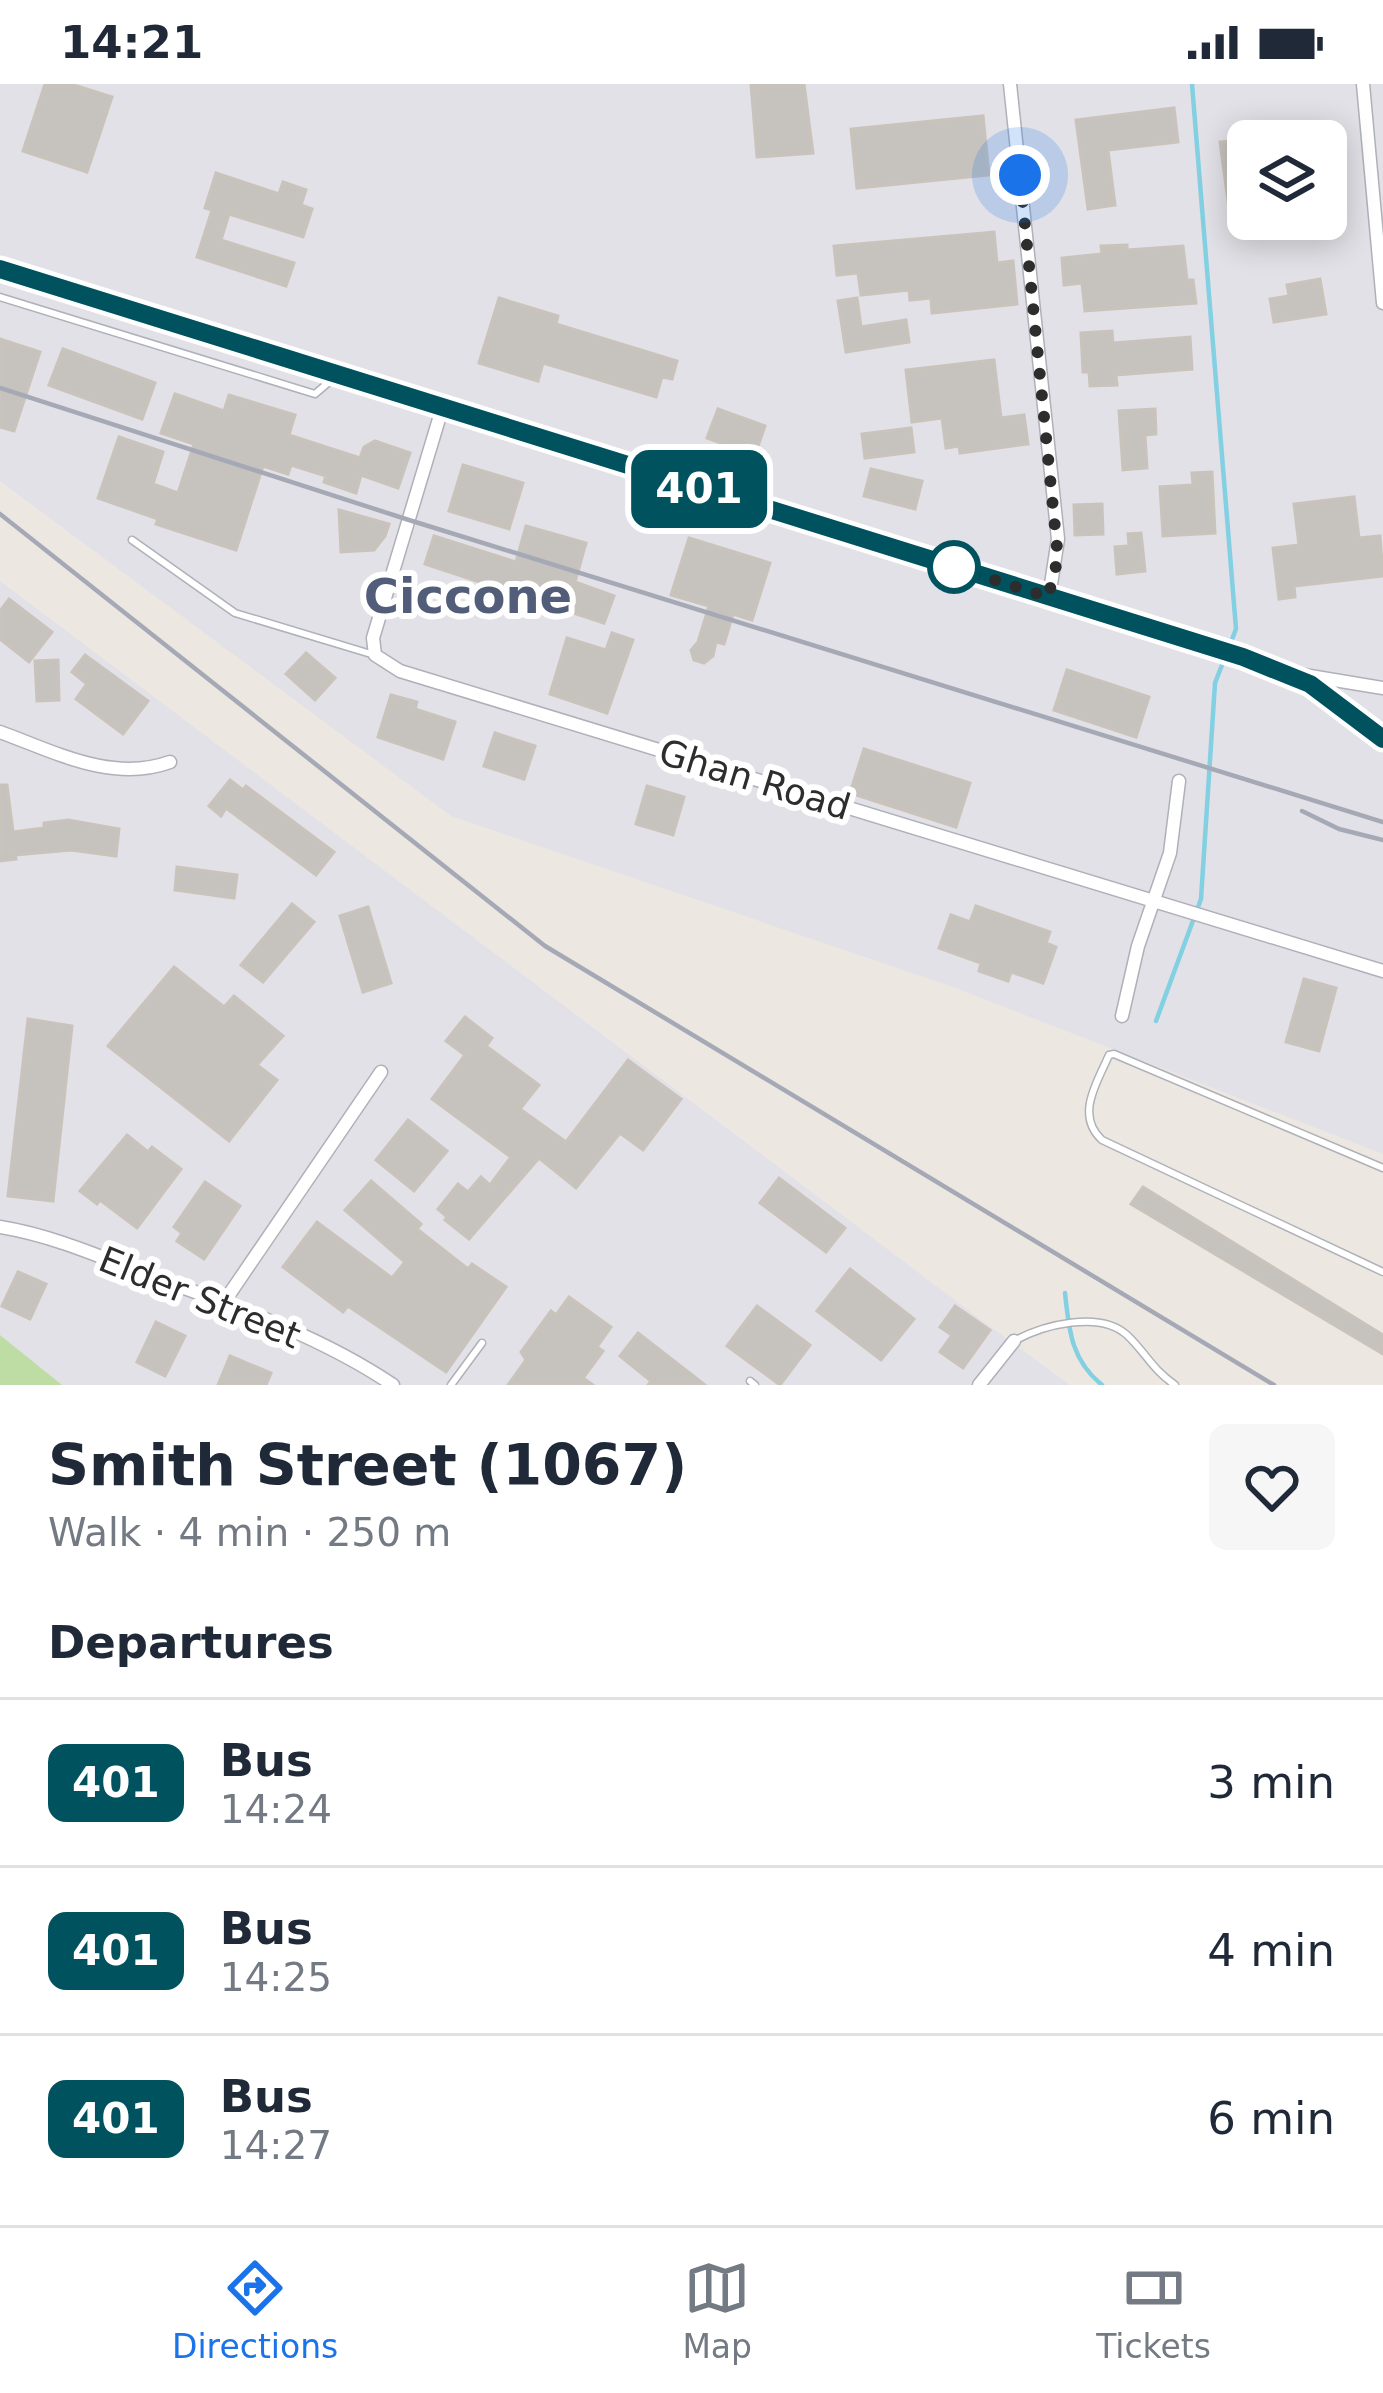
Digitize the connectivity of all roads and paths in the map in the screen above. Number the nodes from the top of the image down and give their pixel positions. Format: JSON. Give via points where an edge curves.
{"nodes":[{"id":1,"x":1010,"y":84,"type":"edge"},
{"id":2,"x":1363,"y":84,"type":"edge"},
{"id":3,"x":0,"y":269,"type":"edge"},
{"id":4,"x":0,"y":297,"type":"edge"},
{"id":5,"x":1383,"y":303,"type":"edge"},
{"id":6,"x":339,"y":374,"type":"junction"},
{"id":7,"x":442,"y":409,"type":"junction"},
{"id":8,"x":132,"y":540,"type":"dead end"},
{"id":9,"x":1048,"y":597,"type":"junction"},
{"id":10,"x":375,"y":655,"type":"junction"},
{"id":11,"x":1268,"y":666,"type":"junction"},
{"id":12,"x":1383,"y":688,"type":"edge"},
{"id":13,"x":0,"y":732,"type":"edge"},
{"id":14,"x":1382,"y":738,"type":"edge"},
{"id":15,"x":170,"y":762,"type":"dead end"},
{"id":16,"x":1179,"y":781,"type":"dead end"},
{"id":17,"x":1152,"y":900,"type":"junction"},
{"id":18,"x":1383,"y":971,"type":"edge"},
{"id":19,"x":1122,"y":1016,"type":"dead end"},
{"id":20,"x":381,"y":1072,"type":"dead end"},
{"id":21,"x":1383,"y":1168,"type":"edge"},
{"id":22,"x":0,"y":1227,"type":"edge"},
{"id":23,"x":1383,"y":1273,"type":"edge"},
{"id":24,"x":224,"y":1303,"type":"junction"},
{"id":25,"x":1014,"y":1341,"type":"joint"},
{"id":26,"x":482,"y":1343,"type":"dead end"},
{"id":27,"x":392,"y":1385,"type":"edge"},
{"id":28,"x":451,"y":1385,"type":"edge"},
{"id":29,"x":979,"y":1385,"type":"edge"},
{"id":30,"x":1174,"y":1385,"type":"edge"}],
"edges":[{"from":1,"to":9,"type":"street","via":[[1058,539]]},
{"from":2,"to":5,"type":"street"},
{"from":3,"to":6,"type":"street"},
{"from":4,"to":6,"type":"lane","via":[[315,394]]},
{"from":6,"to":7,"type":"street"},
{"from":7,"to":9,"type":"street"},
{"from":7,"to":10,"type":"street","via":[[376,622]]},
{"from":8,"to":10,"type":"lane","via":[[236,613]]},
{"from":9,"to":11,"type":"street"},
{"from":10,"to":17,"type":"street","name":"Ghan Road","via":[[400,671]]},
{"from":11,"to":12,"type":"street"},
{"from":11,"to":14,"type":"street","via":[[1321,692]]},
{"from":13,"to":15,"type":"street","via":[[112,769]]},
{"from":16,"to":17,"type":"street","via":[[1170,853]]},
{"from":17,"to":18,"type":"street","name":"Ghan Road"},
{"from":17,"to":19,"type":"street"},
{"from":20,"to":24,"type":"street"},
{"from":21,"to":23,"type":"lane","via":[[1114,1054],[1090,1100],[1089,1122],[1102,1140]]},
{"from":22,"to":24,"type":"street","name":"Elder Street","via":[[35,1232]]},
{"from":24,"to":27,"type":"street","name":"Elder Street"},
{"from":25,"to":29,"type":"street"},
{"from":25,"to":30,"type":"lane","via":[[1061,1325],[1118,1328]]},
{"from":26,"to":28,"type":"lane"}]}
